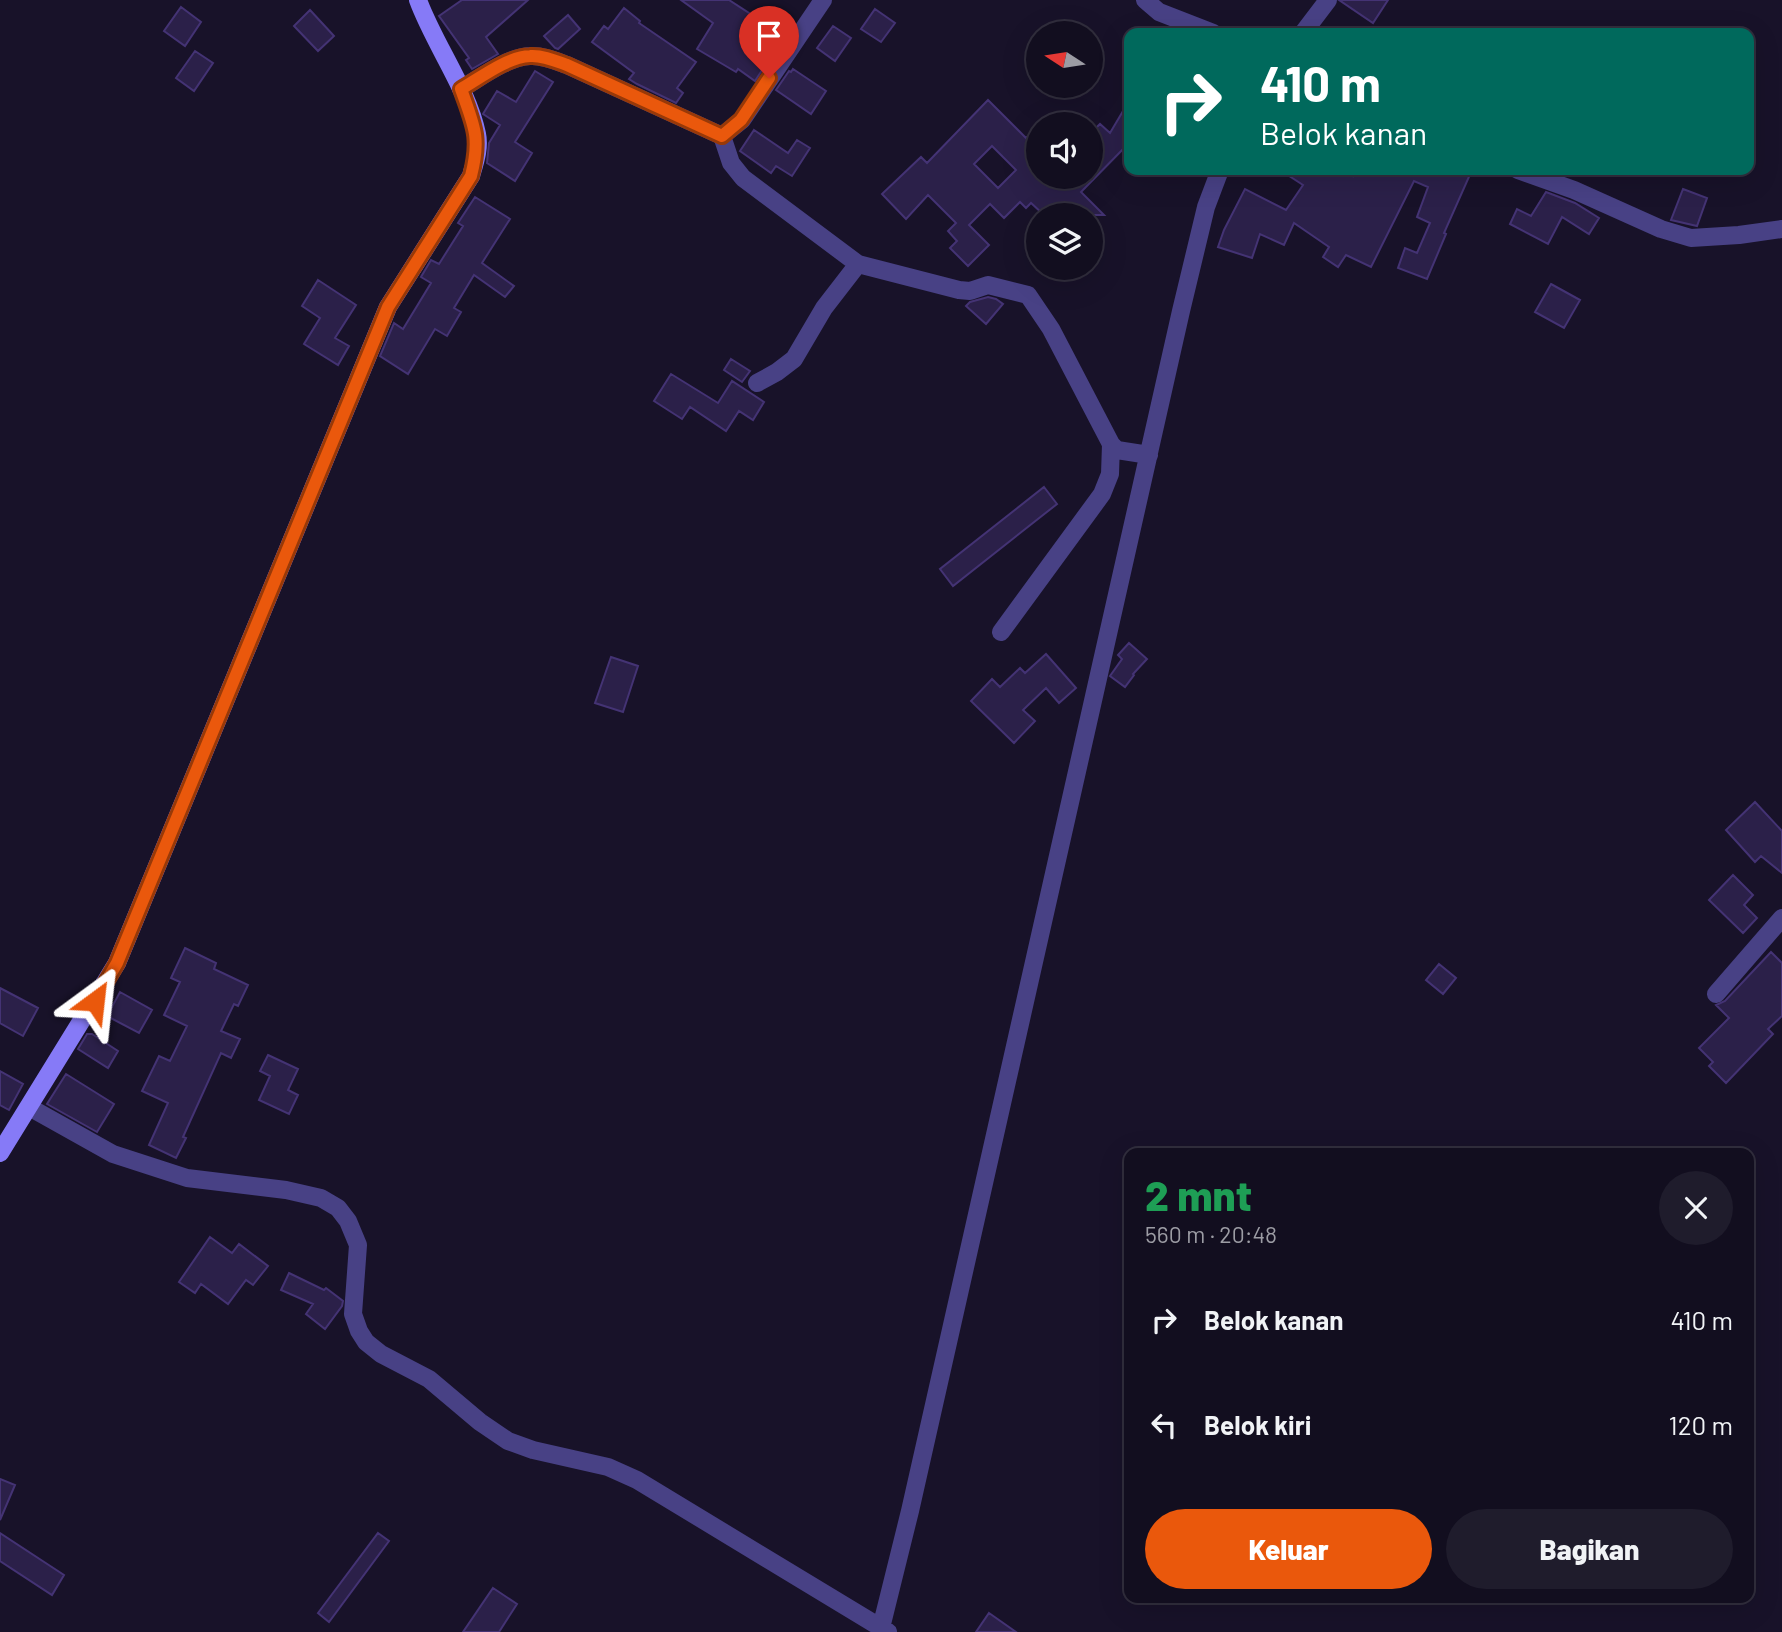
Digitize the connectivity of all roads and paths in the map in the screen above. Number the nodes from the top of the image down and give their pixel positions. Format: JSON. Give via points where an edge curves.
{"nodes":[{"id":1,"x":418,"y":0,"type":"edge"},
{"id":2,"x":823,"y":0,"type":"edge"},
{"id":3,"x":1145,"y":0,"type":"edge"},
{"id":4,"x":1328,"y":0,"type":"edge"},
{"id":5,"x":1200,"y":28,"type":"edge"},
{"id":6,"x":1307,"y":28,"type":"edge"},
{"id":7,"x":461,"y":89,"type":"junction"},
{"id":8,"x":722,"y":136,"type":"junction"},
{"id":9,"x":1218,"y":175,"type":"edge"},
{"id":10,"x":1531,"y":175,"type":"edge"},
{"id":11,"x":1782,"y":229,"type":"edge"},
{"id":12,"x":858,"y":264,"type":"junction"},
{"id":13,"x":757,"y":383,"type":"dead end"},
{"id":14,"x":1111,"y":444,"type":"junction"},
{"id":15,"x":1149,"y":455,"type":"junction"},
{"id":16,"x":1001,"y":632,"type":"dead end"},
{"id":17,"x":1782,"y":918,"type":"edge"},
{"id":18,"x":1716,"y":994,"type":"dead end"},
{"id":19,"x":29,"y":1107,"type":"junction"},
{"id":20,"x":0,"y":1153,"type":"edge"},
{"id":21,"x":883,"y":1630,"type":"edge"}],
"edges":[{"from":1,"to":7,"type":"street"},
{"from":2,"to":8,"type":"street","via":[[741,120]]},
{"from":3,"to":5,"type":"street","via":[[1159,12]]},
{"from":4,"to":6,"type":"street"},
{"from":7,"to":8,"type":"street","via":[[499,66],[530,56],[547,59]]},
{"from":7,"to":19,"type":"street","via":[[477,134],[471,176],[388,307],[117,963]]},
{"from":8,"to":12,"type":"street","via":[[743,178]]},
{"from":9,"to":15,"type":"street","via":[[1206,206]]},
{"from":10,"to":11,"type":"street","via":[[1691,238]]},
{"from":12,"to":13,"type":"street","via":[[824,308],[794,359]]},
{"from":12,"to":14,"type":"street","via":[[959,290],[988,285],[1028,295],[1051,329]]},
{"from":14,"to":15,"type":"street","via":[[1117,450]]},
{"from":14,"to":16,"type":"street","via":[[1110,474],[1102,494]]},
{"from":15,"to":21,"type":"street"},
{"from":17,"to":18,"type":"street"},
{"from":19,"to":20,"type":"street"},
{"from":19,"to":21,"type":"street","via":[[113,1154],[187,1178],[286,1190],[321,1198],[338,1208],[358,1245],[353,1314],[366,1342],[381,1354],[429,1379],[508,1441],[608,1467],[637,1480]]}]}
